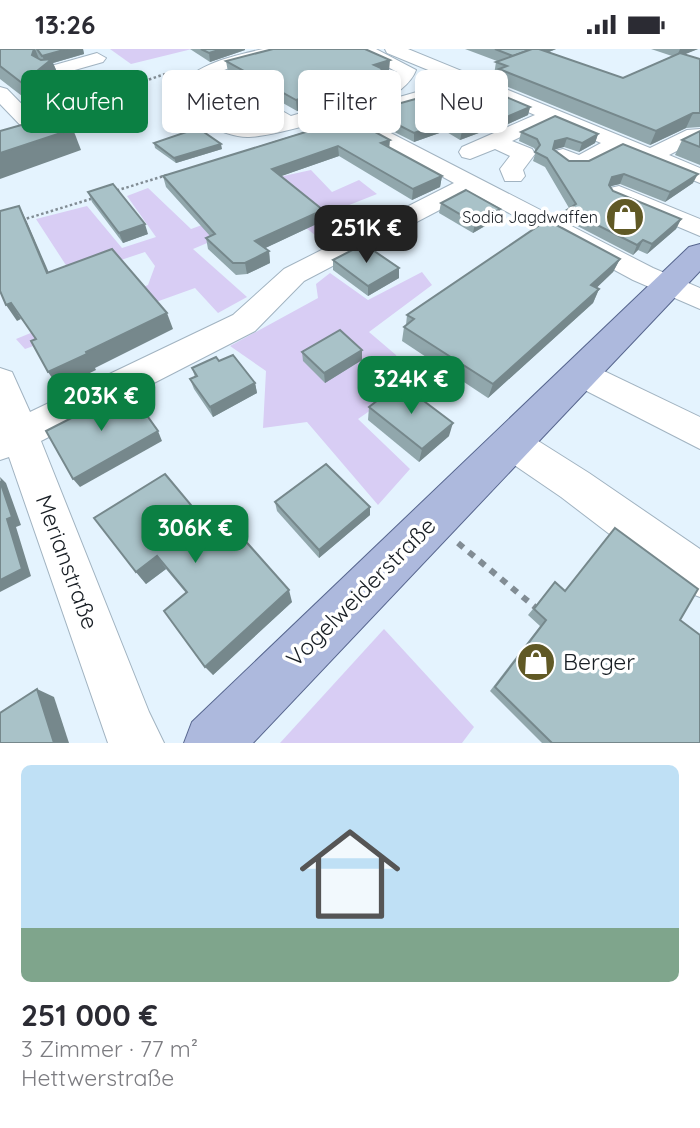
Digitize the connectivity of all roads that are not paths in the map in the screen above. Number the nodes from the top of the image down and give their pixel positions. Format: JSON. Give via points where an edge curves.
{"nodes":[{"id":1,"x":284,"y":49,"type":"edge"},
{"id":2,"x":363,"y":49,"type":"edge"},
{"id":3,"x":393,"y":49,"type":"edge"},
{"id":4,"x":97,"y":58,"type":"dead end"},
{"id":5,"x":57,"y":70,"type":"edge"},
{"id":6,"x":211,"y":70,"type":"edge"},
{"id":7,"x":452,"y":70,"type":"edge"},
{"id":8,"x":2,"y":88,"type":"edge"},
{"id":9,"x":508,"y":95,"type":"edge"},
{"id":10,"x":551,"y":115,"type":"junction"},
{"id":11,"x":284,"y":120,"type":"edge"},
{"id":12,"x":289,"y":123,"type":"junction"},
{"id":13,"x":284,"y":124,"type":"edge"},
{"id":14,"x":302,"y":133,"type":"edge"},
{"id":15,"x":377,"y":133,"type":"edge"},
{"id":16,"x":697,"y":137,"type":"edge"},
{"id":17,"x":495,"y":141,"type":"junction"},
{"id":18,"x":618,"y":142,"type":"junction"},
{"id":19,"x":0,"y":146,"type":"edge"},
{"id":20,"x":241,"y":152,"type":"edge"},
{"id":21,"x":470,"y":152,"type":"dead end"},
{"id":22,"x":563,"y":156,"type":"edge"},
{"id":23,"x":656,"y":158,"type":"junction"},
{"id":24,"x":700,"y":176,"type":"edge"},
{"id":25,"x":477,"y":188,"type":"junction"},
{"id":26,"x":620,"y":193,"type":"edge"},
{"id":27,"x":700,"y":228,"type":"edge"},
{"id":28,"x":690,"y":279,"type":"edge"},
{"id":29,"x":581,"y":373,"type":"junction"},
{"id":30,"x":0,"y":381,"type":"edge"},
{"id":31,"x":700,"y":434,"type":"edge"},
{"id":32,"x":10,"y":439,"type":"edge"},
{"id":33,"x":511,"y":443,"type":"junction"},
{"id":34,"x":700,"y":575,"type":"edge"},
{"id":35,"x":137,"y":743,"type":"edge"},
{"id":36,"x":213,"y":743,"type":"edge"}],
"edges":[{"from":1,"to":6,"type":"street"},
{"from":2,"to":12,"type":"street","via":[[400,65],[407,70],[404,78],[375,97]]},
{"from":3,"to":7,"type":"street"},
{"from":4,"to":5,"type":"street"},
{"from":8,"to":19,"type":"street","via":[[40,134]]},
{"from":9,"to":10,"type":"street"},
{"from":10,"to":17,"type":"street"},
{"from":10,"to":18,"type":"street"},
{"from":11,"to":12,"type":"street"},
{"from":12,"to":13,"type":"street"},
{"from":14,"to":20,"type":"street"},
{"from":15,"to":25,"type":"street"},
{"from":16,"to":23,"type":"street"},
{"from":17,"to":21,"type":"street"},
{"from":17,"to":25,"type":"street","via":[[524,154],[512,169],[525,177]]},
{"from":18,"to":22,"type":"street","via":[[579,164]]},
{"from":18,"to":23,"type":"street"},
{"from":23,"to":24,"type":"street"},
{"from":25,"to":28,"type":"street","via":[[643,274]]},
{"from":25,"to":32,"type":"street","via":[[294,275],[244,323]]},
{"from":26,"to":27,"type":"street"},
{"from":28,"to":29,"type":"main road","name":"Vogelweiderstraße"},
{"from":29,"to":31,"type":"street"},
{"from":29,"to":33,"type":"main road","name":"Vogelweiderstraße"},
{"from":30,"to":32,"type":"street","name":"Merianstraße"},
{"from":32,"to":35,"type":"street","name":"Merianstraße"},
{"from":33,"to":34,"type":"street"},
{"from":33,"to":36,"type":"main road","name":"Vogelweiderstraße"}]}
